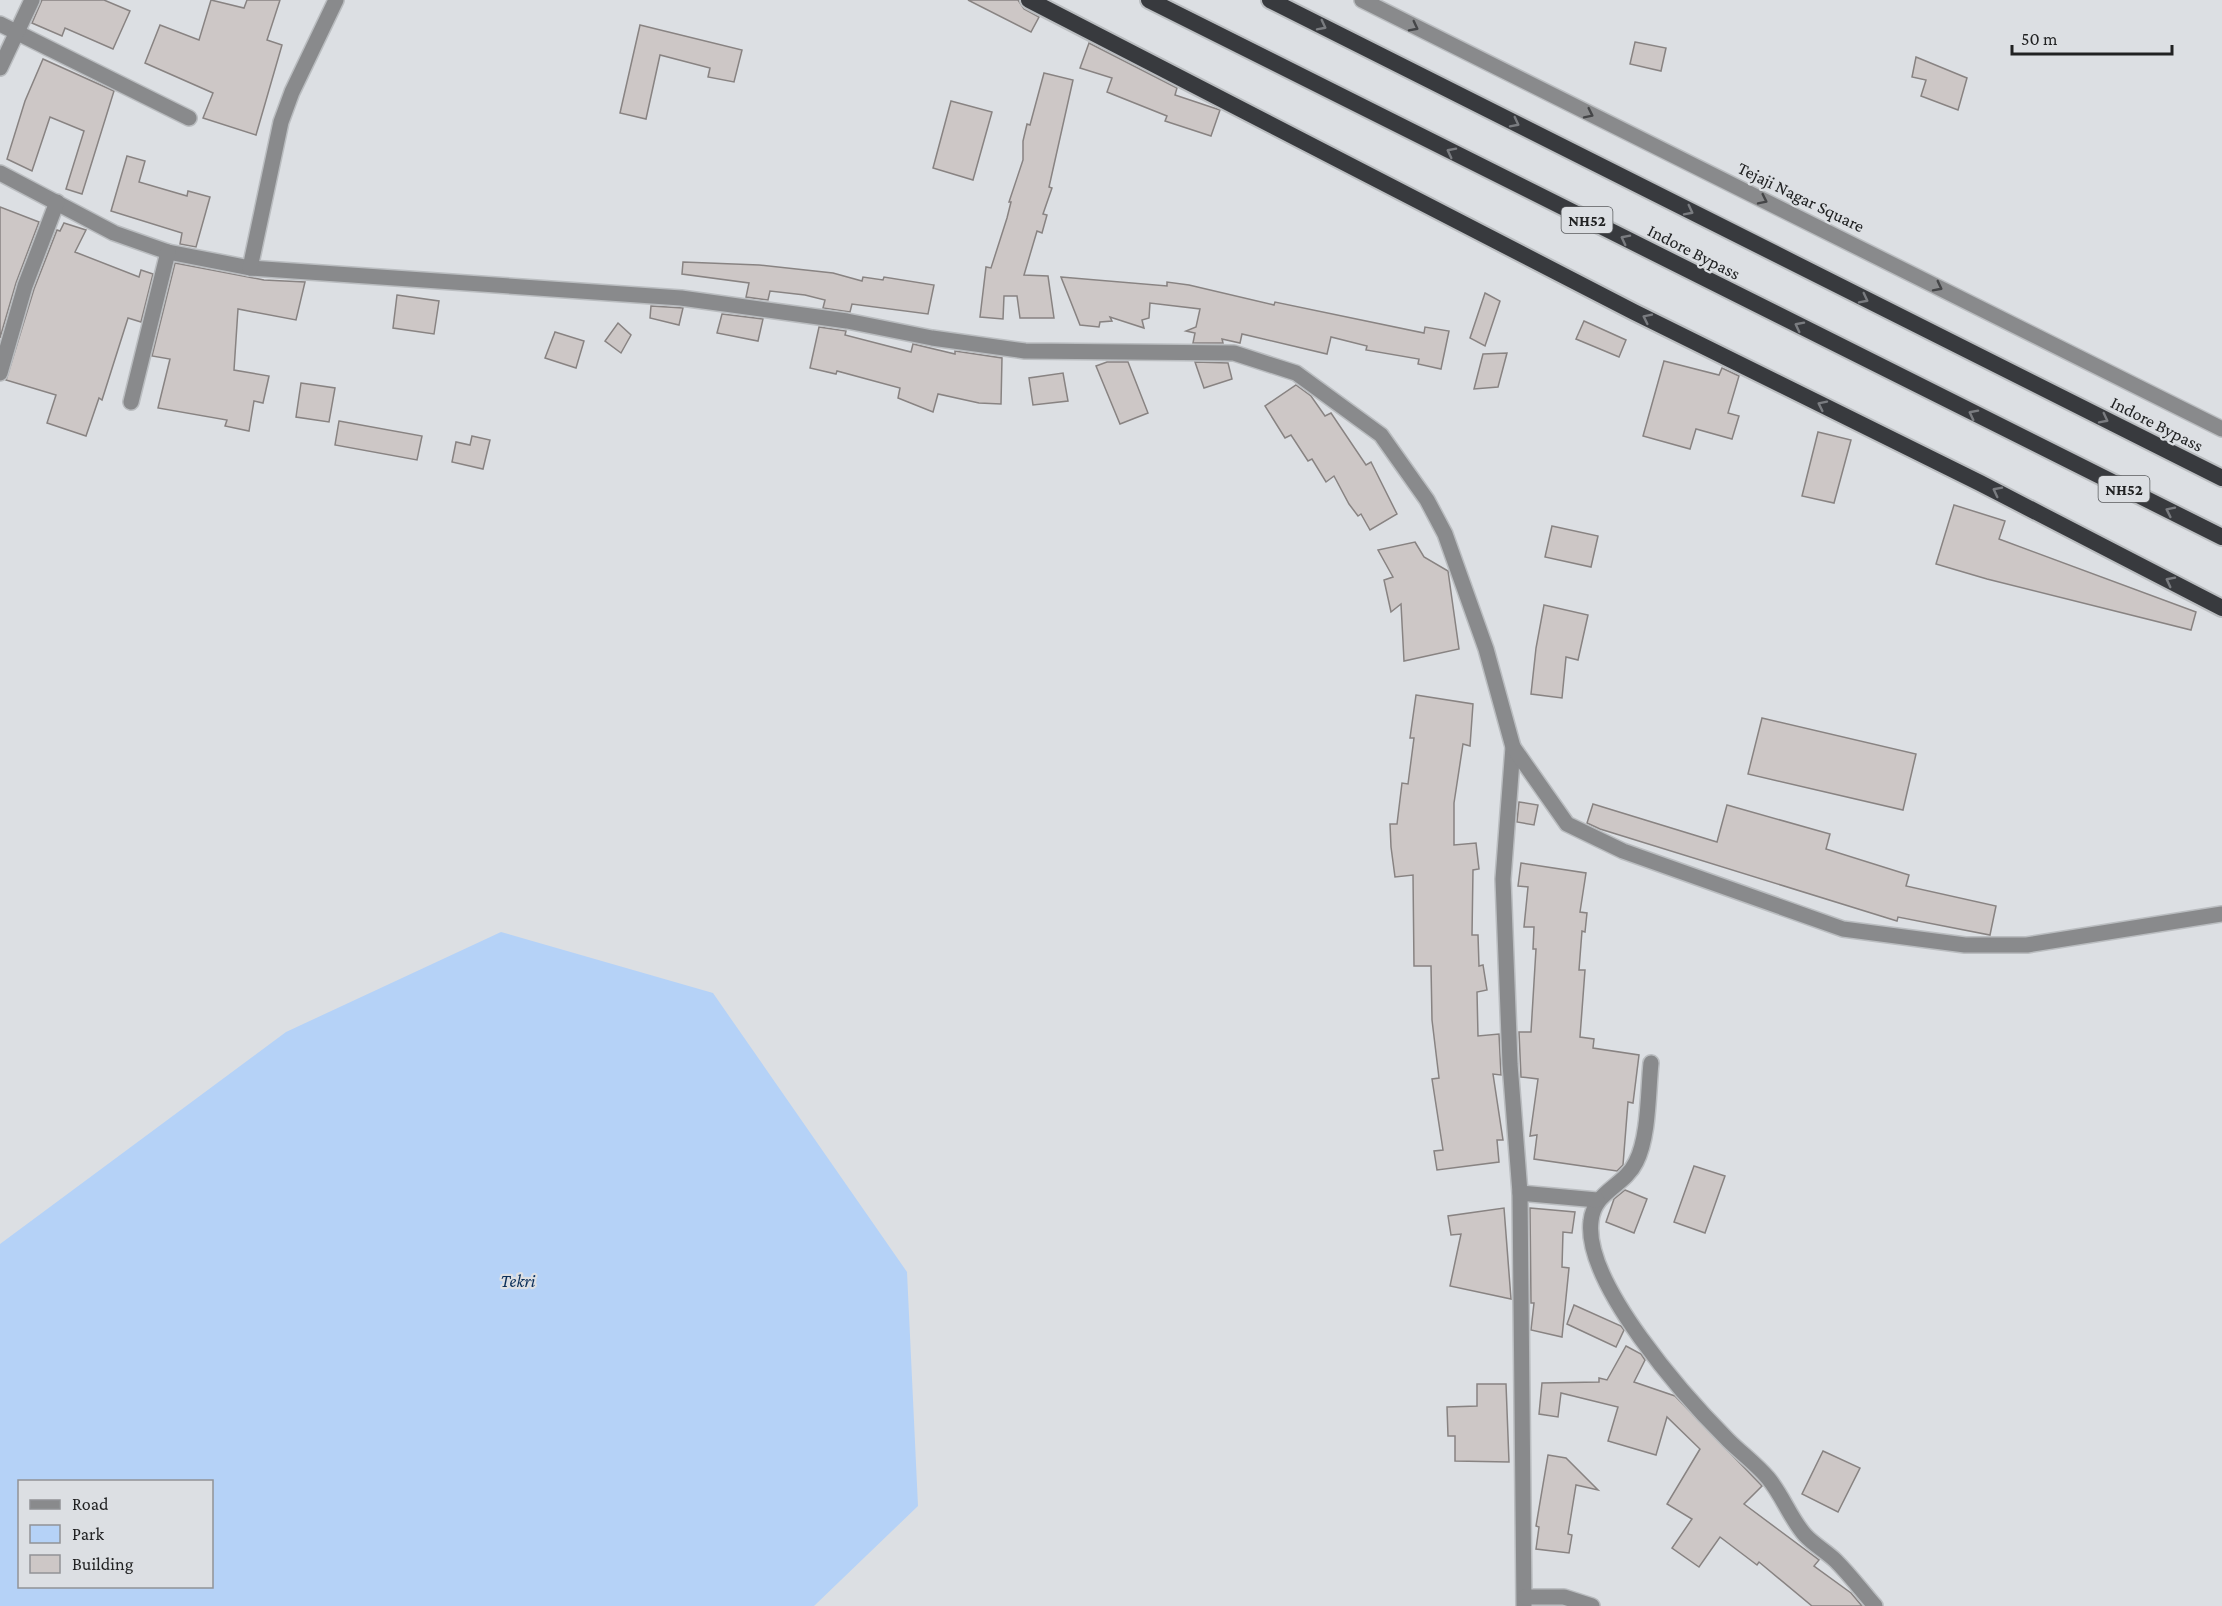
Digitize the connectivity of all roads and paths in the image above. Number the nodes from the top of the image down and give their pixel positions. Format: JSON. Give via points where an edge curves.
{"nodes":[{"id":1,"x":32,"y":0,"type":"edge"},
{"id":2,"x":336,"y":0,"type":"edge"},
{"id":3,"x":1029,"y":0,"type":"edge"},
{"id":4,"x":1149,"y":0,"type":"edge"},
{"id":5,"x":1270,"y":0,"type":"edge"},
{"id":6,"x":1362,"y":0,"type":"edge"},
{"id":7,"x":0,"y":24,"type":"edge"},
{"id":8,"x":16,"y":32,"type":"junction"},
{"id":9,"x":0,"y":68,"type":"edge"},
{"id":10,"x":189,"y":118,"type":"dead end"},
{"id":11,"x":0,"y":173,"type":"edge"},
{"id":12,"x":57,"y":202,"type":"junction"},
{"id":13,"x":168,"y":252,"type":"junction"},
{"id":14,"x":250,"y":268,"type":"junction"},
{"id":15,"x":0,"y":373,"type":"edge"},
{"id":16,"x":131,"y":402,"type":"dead end"},
{"id":17,"x":2222,"y":429,"type":"edge"},
{"id":18,"x":2222,"y":478,"type":"edge"},
{"id":19,"x":2222,"y":537,"type":"edge"},
{"id":20,"x":2222,"y":608,"type":"edge"},
{"id":21,"x":1513,"y":747,"type":"junction"},
{"id":22,"x":2222,"y":914,"type":"edge"},
{"id":23,"x":1651,"y":1063,"type":"dead end"},
{"id":24,"x":1520,"y":1193,"type":"junction"},
{"id":25,"x":1597,"y":1200,"type":"junction"},
{"id":26,"x":1524,"y":1602,"type":"edge"},
{"id":27,"x":1592,"y":1606,"type":"edge"},
{"id":28,"x":1875,"y":1606,"type":"edge"}],
"edges":[{"from":1,"to":8,"type":"street"},
{"from":2,"to":14,"type":"street","via":[[281,122]]},
{"from":20,"to":3,"type":"highway","one_way":true,"via":[[1634,312]]},
{"from":19,"to":4,"type":"highway","name":"Indore Bypass","number":"NH52","one_way":true},
{"from":5,"to":18,"type":"highway","name":"Indore Bypass","one_way":true},
{"from":6,"to":17,"type":"street","name":"Tejaji Nagar Square","one_way":true},
{"from":7,"to":8,"type":"street"},
{"from":8,"to":9,"type":"street"},
{"from":8,"to":10,"type":"street"},
{"from":11,"to":12,"type":"street"},
{"from":12,"to":13,"type":"street","via":[[114,233]]},
{"from":12,"to":15,"type":"street","via":[[25,286]]},
{"from":13,"to":14,"type":"street"},
{"from":13,"to":16,"type":"street"},
{"from":14,"to":21,"type":"street","via":[[681,298],[1025,351],[1234,353],[1296,373],[1381,435],[1427,500],[1445,534],[1486,649]]},
{"from":21,"to":22,"type":"street","via":[[1567,824],[1623,851],[1843,929],[1965,945],[2027,945]]},
{"from":21,"to":24,"type":"street","via":[[1503,879],[1510,1064]]},
{"from":23,"to":25,"type":"street","via":[[1637,1160],[1620,1182]]},
{"from":24,"to":25,"type":"street"},
{"from":24,"to":26,"type":"street"},
{"from":25,"to":28,"type":"street","via":[[1590,1222],[1596,1259],[1619,1308],[1704,1414],[1767,1476],[1806,1536],[1835,1560]]},
{"from":26,"to":27,"type":"street","via":[[1564,1597]]}]}
